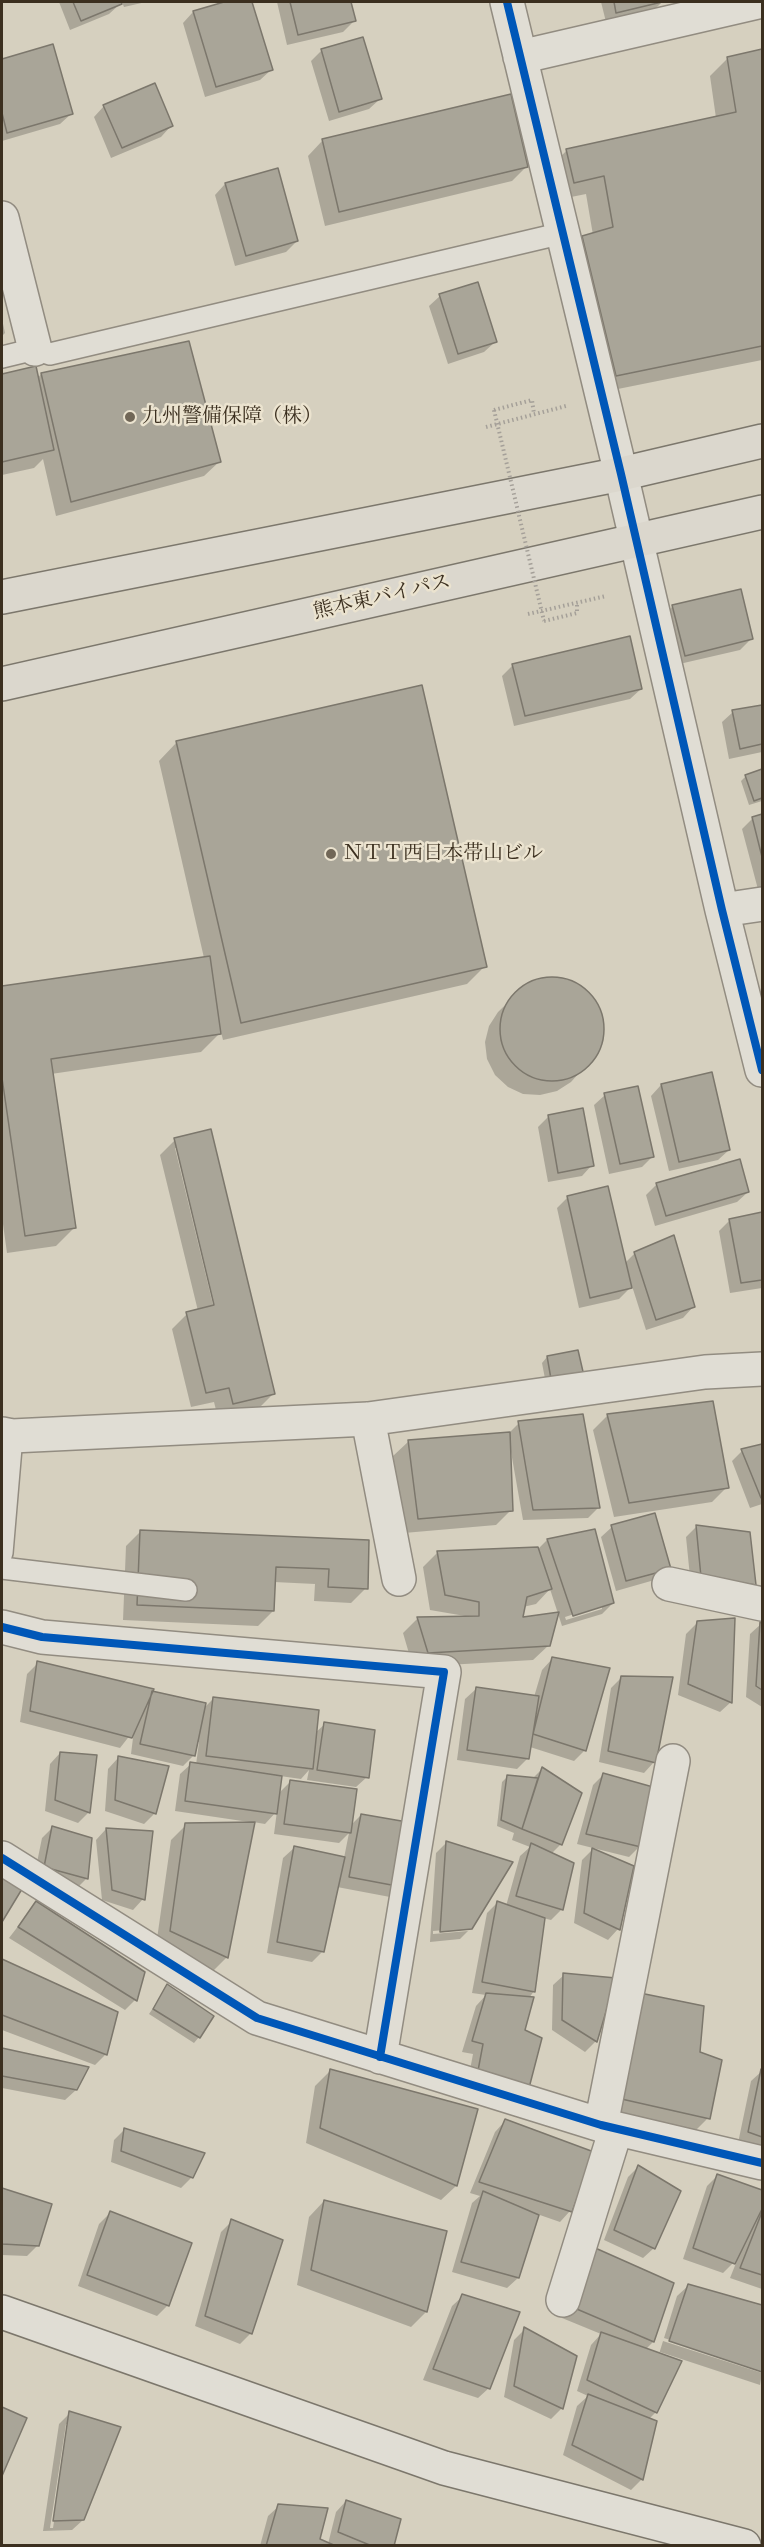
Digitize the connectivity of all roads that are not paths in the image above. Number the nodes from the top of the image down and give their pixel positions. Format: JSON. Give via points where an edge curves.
{"nodes":[{"id":1,"x":507,"y":2,"type":"edge"},
{"id":2,"x":759,"y":2,"type":"edge"},
{"id":3,"x":520,"y":57,"type":"junction"},
{"id":4,"x":2,"y":218,"type":"edge"},
{"id":5,"x":563,"y":233,"type":"junction"},
{"id":6,"x":35,"y":349,"type":"junction"},
{"id":7,"x":2,"y":357,"type":"edge"},
{"id":8,"x":762,"y":441,"type":"edge"},
{"id":9,"x":621,"y":474,"type":"junction"},
{"id":10,"x":762,"y":512,"type":"edge"},
{"id":11,"x":635,"y":539,"type":"junction"},
{"id":12,"x":2,"y":597,"type":"edge"},
{"id":13,"x":2,"y":684,"type":"edge"},
{"id":14,"x":762,"y":904,"type":"edge"},
{"id":15,"x":722,"y":910,"type":"junction"},
{"id":16,"x":762,"y":1070,"type":"edge"},
{"id":17,"x":762,"y":1369,"type":"edge"},
{"id":18,"x":368,"y":1419,"type":"junction"},
{"id":19,"x":7,"y":1435,"type":"edge"},
{"id":20,"x":2,"y":1553,"type":"edge"},
{"id":21,"x":2,"y":1568,"type":"edge"},
{"id":22,"x":399,"y":1579,"type":"dead end"},
{"id":23,"x":669,"y":1584,"type":"dead end"},
{"id":24,"x":186,"y":1590,"type":"dead end"},
{"id":25,"x":762,"y":1604,"type":"edge"},
{"id":26,"x":2,"y":1628,"type":"edge"},
{"id":27,"x":673,"y":1761,"type":"dead end"},
{"id":28,"x":2,"y":1858,"type":"edge"},
{"id":29,"x":380,"y":2057,"type":"junction"},
{"id":30,"x":609,"y":2127,"type":"junction"},
{"id":31,"x":762,"y":2163,"type":"edge"},
{"id":32,"x":563,"y":2300,"type":"dead end"},
{"id":33,"x":2,"y":2312,"type":"edge"},
{"id":34,"x":744,"y":2546,"type":"edge"}],
"edges":[{"from":1,"to":3,"type":"street"},
{"from":2,"to":3,"type":"street"},
{"from":3,"to":5,"type":"street"},
{"from":4,"to":6,"type":"street"},
{"from":5,"to":6,"type":"lane","via":[[50,354]]},
{"from":5,"to":9,"type":"street"},
{"from":6,"to":7,"type":"lane"},
{"from":8,"to":9,"type":"highway"},
{"from":9,"to":11,"type":"street"},
{"from":9,"to":12,"type":"highway"},
{"from":10,"to":11,"type":"highway","name":"熊本東バイパス"},
{"from":11,"to":13,"type":"highway","name":"熊本東バイパス"},
{"from":11,"to":15,"type":"street"},
{"from":14,"to":15,"type":"street"},
{"from":15,"to":16,"type":"street"},
{"from":17,"to":18,"type":"street","via":[[705,1372]]},
{"from":18,"to":19,"type":"street"},
{"from":18,"to":22,"type":"street"},
{"from":19,"to":20,"type":"lane"},
{"from":21,"to":24,"type":"lane"},
{"from":23,"to":25,"type":"street"},
{"from":26,"to":29,"type":"street","via":[[42,1637],[444,1672]]},
{"from":27,"to":30,"type":"street"},
{"from":28,"to":29,"type":"street","via":[[257,2018]]},
{"from":29,"to":30,"type":"street"},
{"from":30,"to":31,"type":"street"},
{"from":30,"to":32,"type":"street"},
{"from":33,"to":34,"type":"street","via":[[444,2468]]}]}
